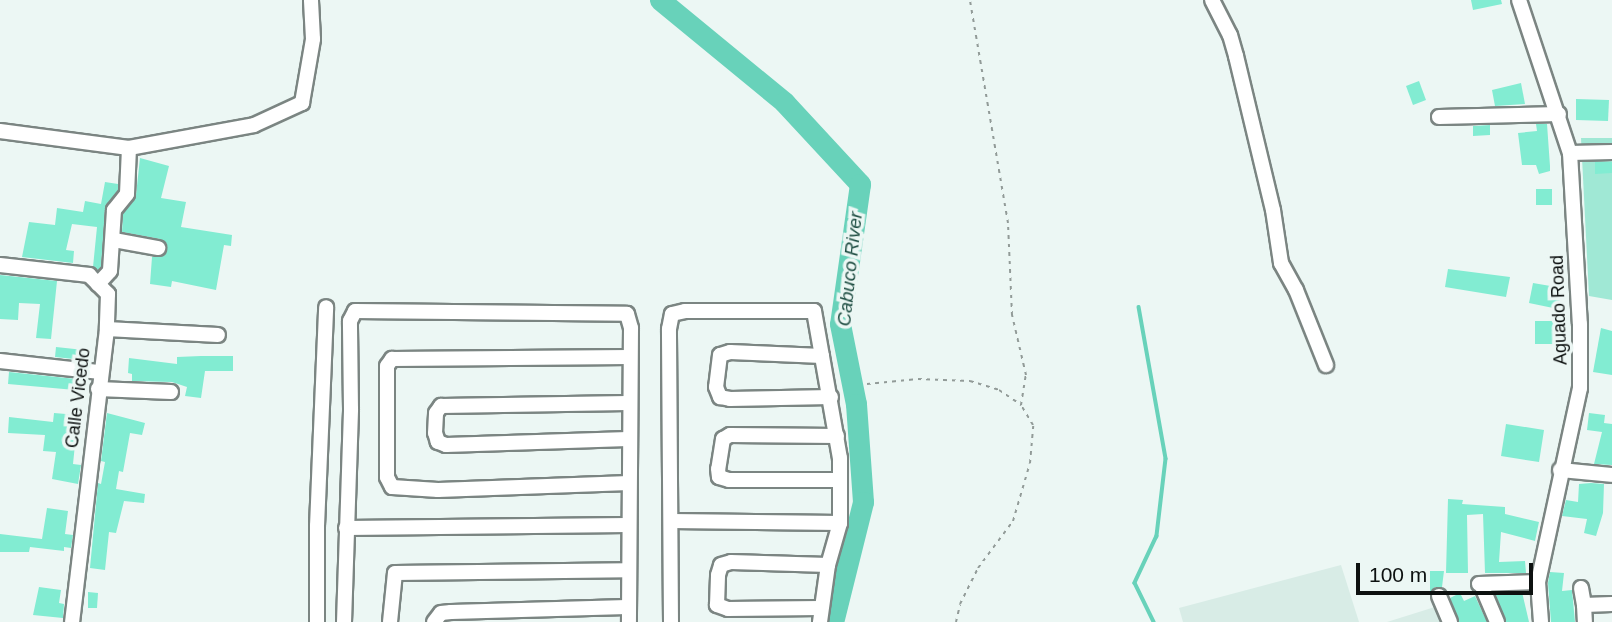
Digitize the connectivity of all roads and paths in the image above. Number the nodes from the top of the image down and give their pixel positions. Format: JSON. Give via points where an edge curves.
{"nodes":[{"id":1,"x":311,"y":0,"type":"edge"},
{"id":2,"x":970,"y":0,"type":"edge"},
{"id":3,"x":1212,"y":0,"type":"edge"},
{"id":4,"x":1519,"y":0,"type":"edge"},
{"id":5,"x":1559,"y":114,"type":"junction"},
{"id":6,"x":1439,"y":117,"type":"dead end"},
{"id":7,"x":0,"y":131,"type":"edge"},
{"id":8,"x":129,"y":148,"type":"junction"},
{"id":9,"x":1612,"y":152,"type":"edge"},
{"id":10,"x":1570,"y":153,"type":"junction"},
{"id":11,"x":114,"y":240,"type":"junction"},
{"id":12,"x":158,"y":248,"type":"dead end"},
{"id":13,"x":0,"y":265,"type":"edge"},
{"id":14,"x":99,"y":284,"type":"junction"},
{"id":15,"x":326,"y":307,"type":"dead end"},
{"id":16,"x":107,"y":329,"type":"junction"},
{"id":17,"x":218,"y":335,"type":"dead end"},
{"id":18,"x":822,"y":356,"type":"junction"},
{"id":19,"x":630,"y":357,"type":"junction"},
{"id":20,"x":0,"y":361,"type":"edge"},
{"id":21,"x":1326,"y":365,"type":"dead end"},
{"id":22,"x":100,"y":372,"type":"junction"},
{"id":23,"x":867,"y":384,"type":"dead end"},
{"id":24,"x":98,"y":389,"type":"junction"},
{"id":25,"x":171,"y":392,"type":"dead end"},
{"id":26,"x":831,"y":397,"type":"junction"},
{"id":27,"x":628,"y":403,"type":"junction"},
{"id":28,"x":1021,"y":405,"type":"junction"},
{"id":29,"x":837,"y":436,"type":"junction"},
{"id":30,"x":628,"y":439,"type":"junction"},
{"id":31,"x":1560,"y":470,"type":"junction"},
{"id":32,"x":1612,"y":475,"type":"edge"},
{"id":33,"x":839,"y":480,"type":"junction"},
{"id":34,"x":629,"y":483,"type":"junction"},
{"id":35,"x":671,"y":521,"type":"junction"},
{"id":36,"x":840,"y":523,"type":"junction"},
{"id":37,"x":628,"y":525,"type":"junction"},
{"id":38,"x":346,"y":528,"type":"junction"},
{"id":39,"x":828,"y":565,"type":"junction"},
{"id":40,"x":627,"y":570,"type":"junction"},
{"id":41,"x":1538,"y":582,"type":"junction"},
{"id":42,"x":1581,"y":588,"type":"dead end"},
{"id":43,"x":1439,"y":596,"type":"dead end"},
{"id":44,"x":1612,"y":604,"type":"edge"},
{"id":45,"x":1584,"y":605,"type":"junction"},
{"id":46,"x":628,"y":615,"type":"edge"},
{"id":47,"x":820,"y":615,"type":"edge"},
{"id":48,"x":72,"y":622,"type":"edge"},
{"id":49,"x":317,"y":622,"type":"edge"},
{"id":50,"x":344,"y":622,"type":"edge"},
{"id":51,"x":390,"y":622,"type":"edge"},
{"id":52,"x":435,"y":622,"type":"edge"},
{"id":53,"x":671,"y":622,"type":"edge"},
{"id":54,"x":956,"y":622,"type":"edge"},
{"id":55,"x":1450,"y":622,"type":"edge"},
{"id":56,"x":1497,"y":622,"type":"edge"},
{"id":57,"x":1541,"y":622,"type":"edge"},
{"id":58,"x":1585,"y":622,"type":"edge"}],
"edges":[{"from":1,"to":8,"type":"street","via":[[313,39],[302,103],[254,125]]},
{"from":2,"to":28,"type":"path","via":[[1008,223],[1012,315],[1026,375]]},
{"from":3,"to":21,"type":"street","via":[[1236,56],[1282,263]]},
{"from":4,"to":5,"type":"street","name":"Aguado Road"},
{"from":5,"to":6,"type":"street"},
{"from":5,"to":10,"type":"street","name":"Aguado Road"},
{"from":7,"to":8,"type":"street"},
{"from":8,"to":11,"type":"street","via":[[127,194],[114,210]]},
{"from":9,"to":10,"type":"street"},
{"from":10,"to":31,"type":"street","name":"Aguado Road","via":[[1580,388]]},
{"from":11,"to":12,"type":"street"},
{"from":11,"to":14,"type":"street","via":[[110,271]]},
{"from":13,"to":14,"type":"street","via":[[89,275]]},
{"from":14,"to":16,"type":"street","name":"Calle Vicedo","via":[[108,294]]},
{"from":15,"to":49,"type":"street"},
{"from":16,"to":17,"type":"street"},
{"from":16,"to":22,"type":"street","name":"Calle Vicedo"},
{"from":18,"to":26,"type":"street"},
{"from":18,"to":26,"type":"street","via":[[730,352],[720,355],[716,387],[720,397],[730,399]]},
{"from":18,"to":35,"type":"street","via":[[814,311],[672,314]]},
{"from":19,"to":27,"type":"street"},
{"from":19,"to":34,"type":"street","via":[[392,359],[387,366],[387,477],[392,487],[438,490]]},
{"from":19,"to":38,"type":"street","via":[[627,314],[355,311],[350,321]]},
{"from":20,"to":22,"type":"street"},
{"from":22,"to":24,"type":"street","name":"Calle Vicedo"},
{"from":23,"to":28,"type":"path","via":[[918,379],[970,381],[999,390]]},
{"from":24,"to":25,"type":"street"},
{"from":24,"to":48,"type":"street","name":"Calle Vicedo"},
{"from":26,"to":29,"type":"street"},
{"from":27,"to":30,"type":"street"},
{"from":27,"to":30,"type":"street","via":[[441,406],[435,433],[438,442],[446,445]]},
{"from":28,"to":54,"type":"path","via":[[1033,425],[1030,463],[1013,521],[978,568]]},
{"from":29,"to":33,"type":"street"},
{"from":29,"to":33,"type":"street","via":[[730,435],[723,439],[718,469],[719,477],[729,480]]},
{"from":30,"to":34,"type":"street"},
{"from":31,"to":32,"type":"street"},
{"from":31,"to":41,"type":"street","name":"Aguado Road"},
{"from":33,"to":36,"type":"street"},
{"from":34,"to":37,"type":"street"},
{"from":35,"to":36,"type":"street"},
{"from":35,"to":53,"type":"street"},
{"from":36,"to":39,"type":"street"},
{"from":37,"to":38,"type":"street"},
{"from":37,"to":40,"type":"street"},
{"from":38,"to":50,"type":"street"},
{"from":39,"to":47,"type":"street"},
{"from":39,"to":47,"type":"street","via":[[732,562],[721,565],[719,575],[717,605]]},
{"from":40,"to":46,"type":"street"},
{"from":40,"to":51,"type":"street","via":[[394,573]]},
{"from":41,"to":56,"type":"street","via":[[1481,586]]},
{"from":41,"to":57,"type":"street","name":"Aguado Road"},
{"from":42,"to":45,"type":"street"},
{"from":43,"to":55,"type":"street"},
{"from":44,"to":45,"type":"street"},
{"from":45,"to":58,"type":"street"},
{"from":46,"to":52,"type":"street","via":[[450,612],[441,613]]}]}
